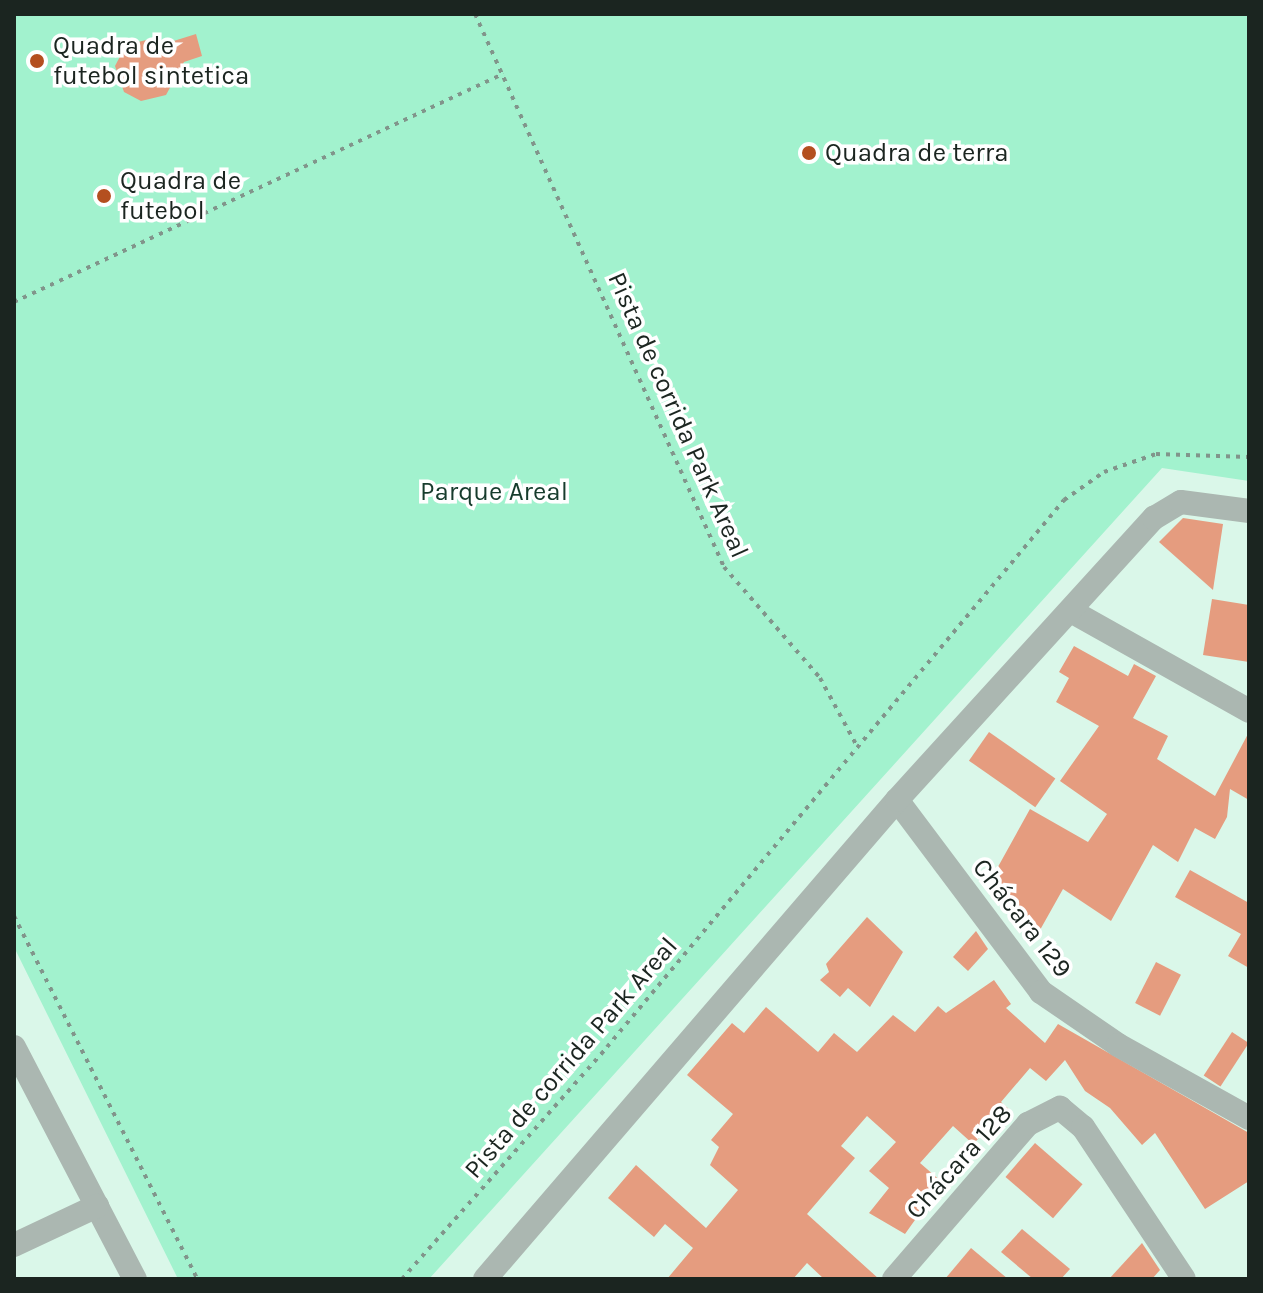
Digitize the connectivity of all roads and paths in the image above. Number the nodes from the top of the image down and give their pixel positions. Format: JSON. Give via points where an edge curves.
{"nodes":[{"id":1,"x":475,"y":14,"type":"edge"},
{"id":2,"x":503,"y":74,"type":"junction"},
{"id":3,"x":14,"y":302,"type":"edge"},
{"id":4,"x":1249,"y":457,"type":"edge"},
{"id":5,"x":1249,"y":511,"type":"edge"},
{"id":6,"x":1071,"y":611,"type":"junction"},
{"id":7,"x":1249,"y":711,"type":"edge"},
{"id":8,"x":858,"y":748,"type":"junction"},
{"id":9,"x":897,"y":800,"type":"junction"},
{"id":10,"x":14,"y":916,"type":"edge"},
{"id":11,"x":14,"y":1047,"type":"edge"},
{"id":12,"x":1249,"y":1118,"type":"edge"},
{"id":13,"x":97,"y":1206,"type":"junction"},
{"id":14,"x":14,"y":1245,"type":"edge"},
{"id":15,"x":135,"y":1279,"type":"edge"},
{"id":16,"x":197,"y":1279,"type":"edge"},
{"id":17,"x":402,"y":1279,"type":"edge"},
{"id":18,"x":485,"y":1279,"type":"edge"},
{"id":19,"x":894,"y":1279,"type":"edge"},
{"id":20,"x":1184,"y":1279,"type":"edge"}],
"edges":[{"from":1,"to":2,"type":"path","name":"Pista de corrida Park Areal"},
{"from":2,"to":3,"type":"path"},
{"from":2,"to":8,"type":"path","name":"Pista de corrida Park Areal","via":[[724,567],[820,678]]},
{"from":4,"to":8,"type":"path","name":"Pista de corrida Park Areal","via":[[1156,454],[1104,472],[1064,500]]},
{"from":5,"to":6,"type":"street","via":[[1169,505]]},
{"from":6,"to":7,"type":"street"},
{"from":6,"to":9,"type":"street"},
{"from":8,"to":17,"type":"path","name":"Pista de corrida Park Areal"},
{"from":9,"to":12,"type":"street","name":"Chácara 129","via":[[1041,992],[1118,1045]]},
{"from":9,"to":18,"type":"street"},
{"from":10,"to":16,"type":"path"},
{"from":11,"to":13,"type":"street"},
{"from":13,"to":14,"type":"street"},
{"from":13,"to":15,"type":"street"},
{"from":19,"to":20,"type":"street","name":"Chácara 128","via":[[1028,1124],[1060,1108],[1083,1127]]}]}
